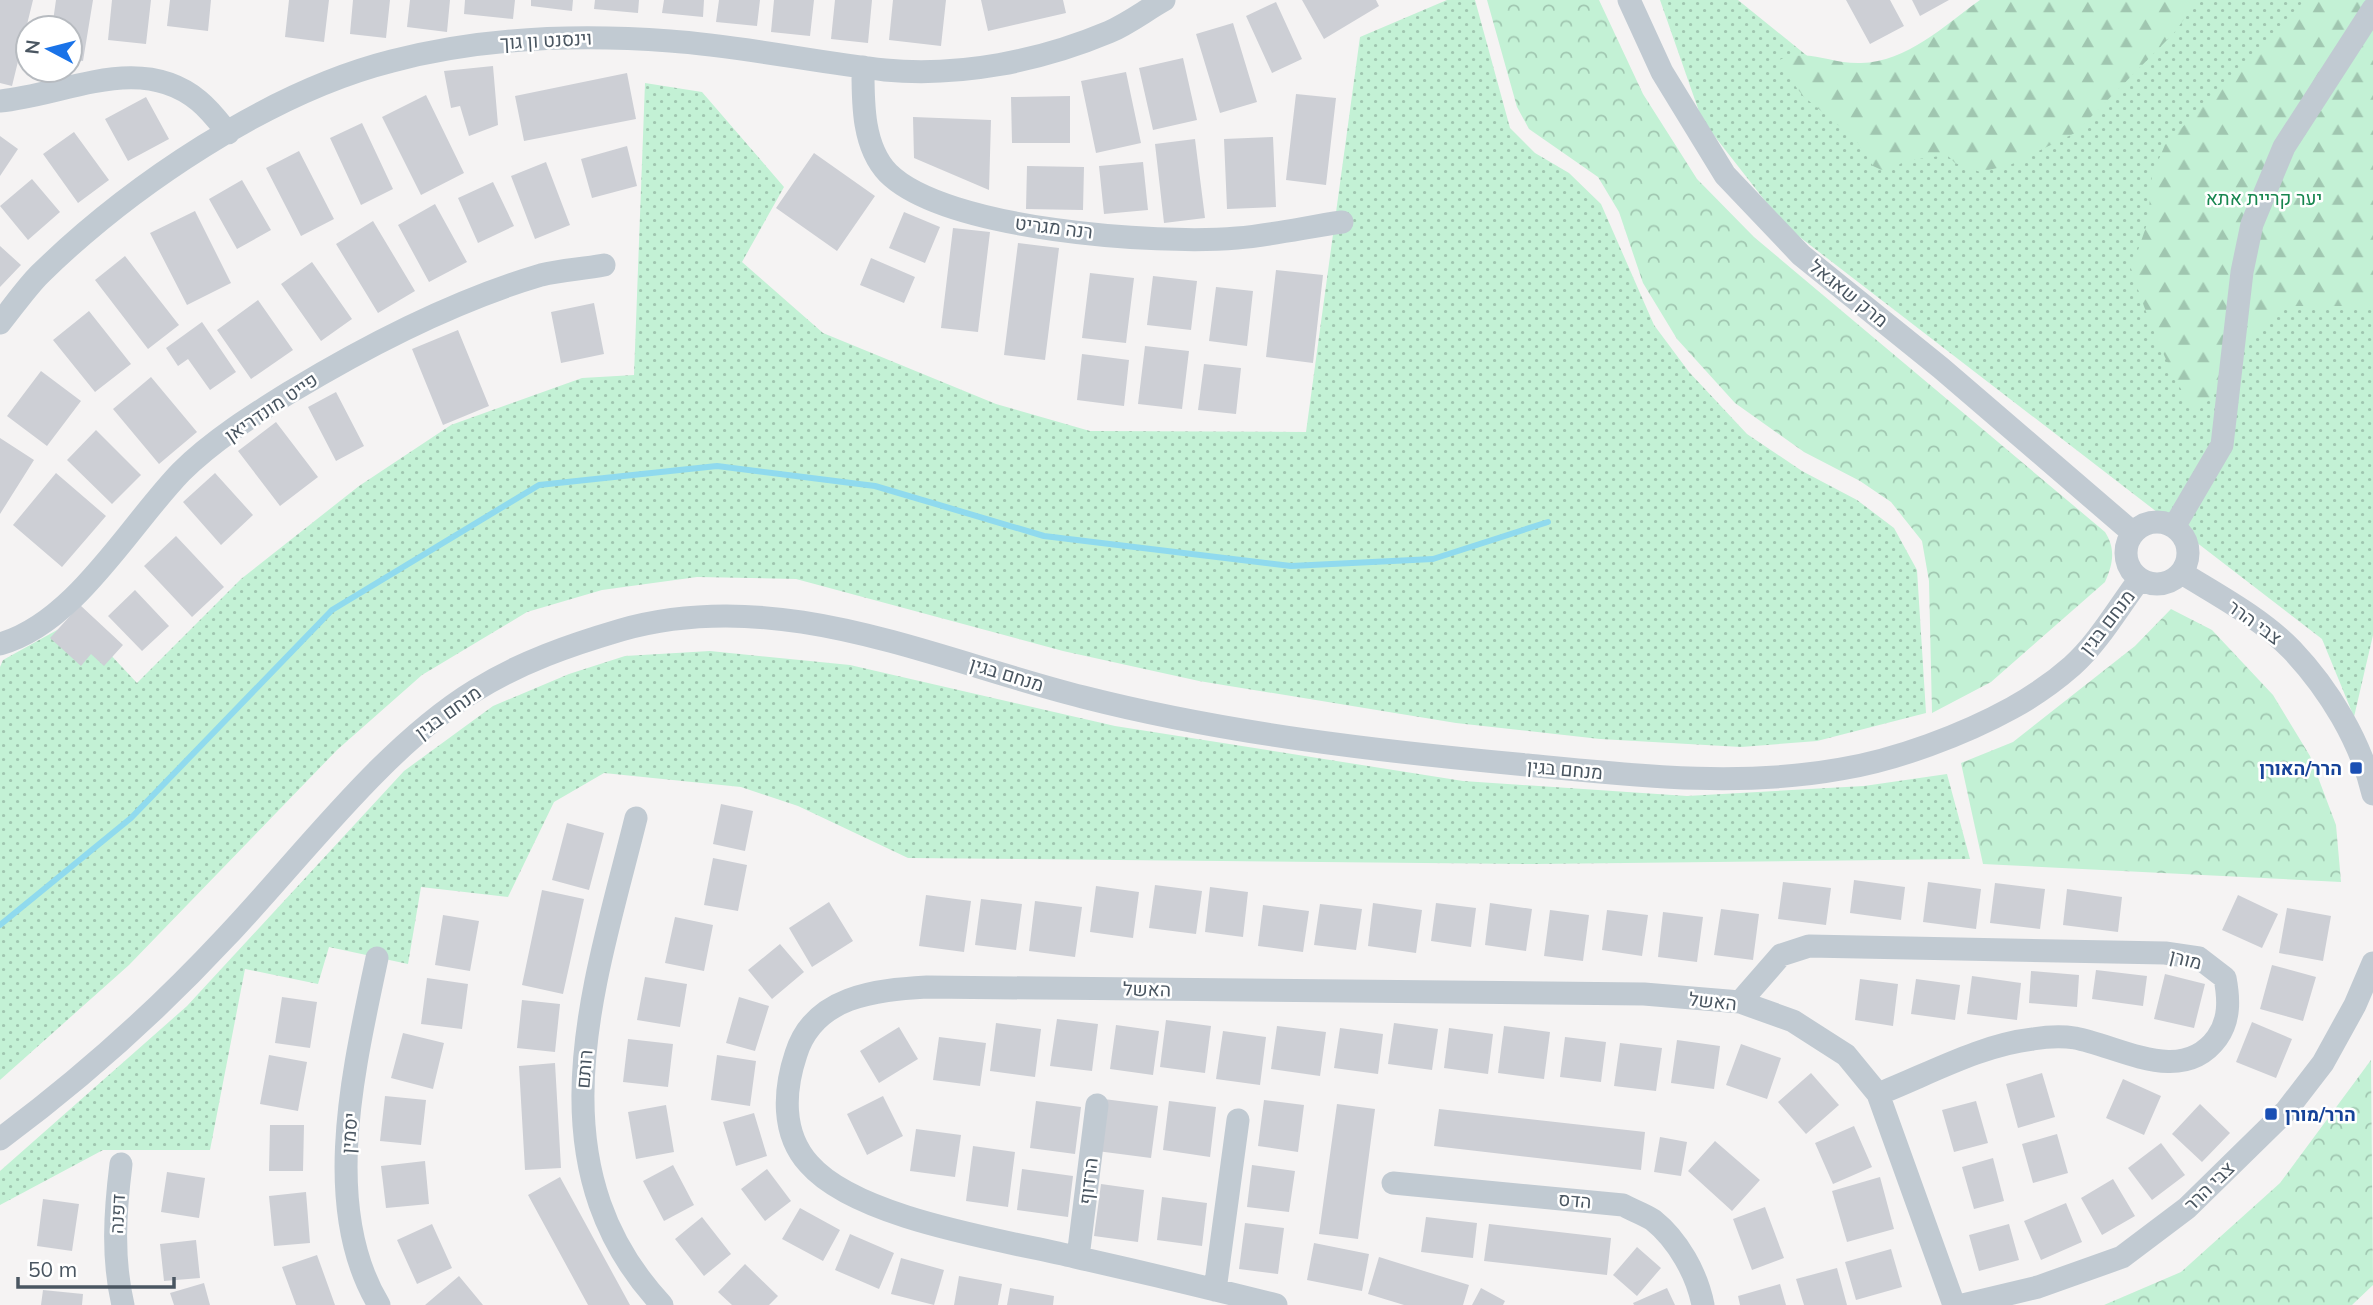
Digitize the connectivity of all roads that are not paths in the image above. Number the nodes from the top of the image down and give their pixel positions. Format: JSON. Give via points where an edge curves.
{"nodes":[{"id":1,"x":1164,"y":0,"type":"edge"},
{"id":2,"x":1629,"y":0,"type":"edge"},
{"id":3,"x":2373,"y":9,"type":"edge"},
{"id":4,"x":863,"y":67,"type":"junction"},
{"id":5,"x":0,"y":101,"type":"edge"},
{"id":6,"x":228,"y":133,"type":"junction"},
{"id":7,"x":1342,"y":222,"type":"dead end"},
{"id":8,"x":604,"y":265,"type":"dead end"},
{"id":9,"x":0,"y":323,"type":"edge"},
{"id":10,"x":2174,"y":527,"type":"junction"},
{"id":11,"x":2133,"y":533,"type":"junction"},
{"id":12,"x":2182,"y":573,"type":"junction"},
{"id":13,"x":2139,"y":580,"type":"junction"},
{"id":14,"x":0,"y":643,"type":"edge"},
{"id":15,"x":2373,"y":794,"type":"edge"},
{"id":16,"x":636,"y":818,"type":"dead end"},
{"id":17,"x":377,"y":958,"type":"dead end"},
{"id":18,"x":2373,"y":963,"type":"edge"},
{"id":19,"x":1740,"y":1002,"type":"junction"},
{"id":20,"x":1878,"y":1094,"type":"junction"},
{"id":21,"x":1097,"y":1105,"type":"dead end"},
{"id":22,"x":1238,"y":1120,"type":"dead end"},
{"id":23,"x":0,"y":1139,"type":"edge"},
{"id":24,"x":121,"y":1164,"type":"dead end"},
{"id":25,"x":1393,"y":1184,"type":"dead end"},
{"id":26,"x":1078,"y":1257,"type":"junction"},
{"id":27,"x":1215,"y":1290,"type":"junction"},
{"id":28,"x":123,"y":1305,"type":"edge"},
{"id":29,"x":379,"y":1305,"type":"edge"},
{"id":30,"x":662,"y":1305,"type":"edge"},
{"id":31,"x":1276,"y":1305,"type":"edge"},
{"id":32,"x":1703,"y":1305,"type":"edge"},
{"id":33,"x":1954,"y":1305,"type":"edge"},
{"id":34,"x":1963,"y":1305,"type":"edge"}],
"edges":[{"from":1,"to":4,"type":"street","name":"וינסנט ון גוך","via":[[1111,31],[1029,59],[957,71]]},
{"from":2,"to":11,"type":"street","name":"מרק שאגאל","via":[[1662,72],[1725,175],[1801,255]]},
{"from":3,"to":10,"type":"street","via":[[2284,147],[2252,224],[2222,445]]},
{"from":4,"to":6,"type":"street","name":"וינסנט ון גוך","via":[[674,41],[585,36],[485,43],[390,61],[298,94]]},
{"from":4,"to":7,"type":"street","name":"רנה מגריט","via":[[869,143],[887,172],[923,197],[985,218],[1055,230],[1236,238]]},
{"from":5,"to":6,"type":"street","via":[[105,79],[151,78],[199,100]]},
{"from":6,"to":9,"type":"street","name":"וינסנט ון גוך","via":[[132,195],[39,275]]},
{"from":8,"to":14,"type":"street","name":"פייט מונדריאן","via":[[544,275],[477,296],[355,353],[252,416],[183,471],[60,612],[24,637]]},
{"from":10,"to":11,"type":"street","via":[[2148,523]]},
{"from":10,"to":12,"type":"street","via":[[2187,543]]},
{"from":11,"to":13,"type":"street","via":[[2125,552]]},
{"from":12,"to":13,"type":"street","via":[[2157,585]]},
{"from":12,"to":15,"type":"street","name":"צבי הרר","via":[[2251,616],[2291,649],[2343,722],[2360,753]]},
{"from":13,"to":23,"type":"street","name":"מנחם בגין","via":[[2074,664],[2012,708],[1916,749],[1845,769],[1769,778],[1656,777],[1296,739],[1082,697],[952,657],[800,620],[679,618],[626,629],[540,656],[474,691],[423,728],[147,1016],[82,1076]]},
{"from":16,"to":30,"type":"street","name":"רותם","via":[[596,982],[581,1114],[589,1172],[608,1227],[642,1283]]},
{"from":17,"to":29,"type":"street","name":"יסמין","via":[[356,1059],[346,1153],[350,1226],[369,1288]]},
{"from":18,"to":34,"type":"street","name":"צבי הרר","via":[[2323,1063],[2286,1111],[2188,1208],[2122,1257],[2038,1287]]},
{"from":19,"to":20,"type":"street","name":"האשל","via":[[1793,1021],[1846,1055]]},
{"from":19,"to":20,"type":"street","name":"מורן","via":[[1781,956],[1809,946],[2165,953],[2199,958],[2225,978],[2230,1003],[2221,1032],[2205,1054],[2186,1061],[2164,1063],[2072,1037],[2034,1038],[2003,1044]]},
{"from":19,"to":26,"type":"street","name":"האשל","via":[[1644,994],[926,987],[852,996],[817,1018],[797,1049],[785,1087],[789,1127],[808,1164],[841,1188],[901,1217]]},
{"from":20,"to":33,"type":"street","name":"האשל"},
{"from":21,"to":26,"type":"street","name":"הרדוף"},
{"from":22,"to":27,"type":"street"},
{"from":24,"to":28,"type":"street","name":"דפנה","via":[[114,1221]]},
{"from":25,"to":32,"type":"street","name":"הדס","via":[[1623,1205],[1652,1220],[1677,1246],[1700,1289]]},
{"from":26,"to":27,"type":"street","name":"האשל"},
{"from":27,"to":31,"type":"street","name":"האשל"}]}
